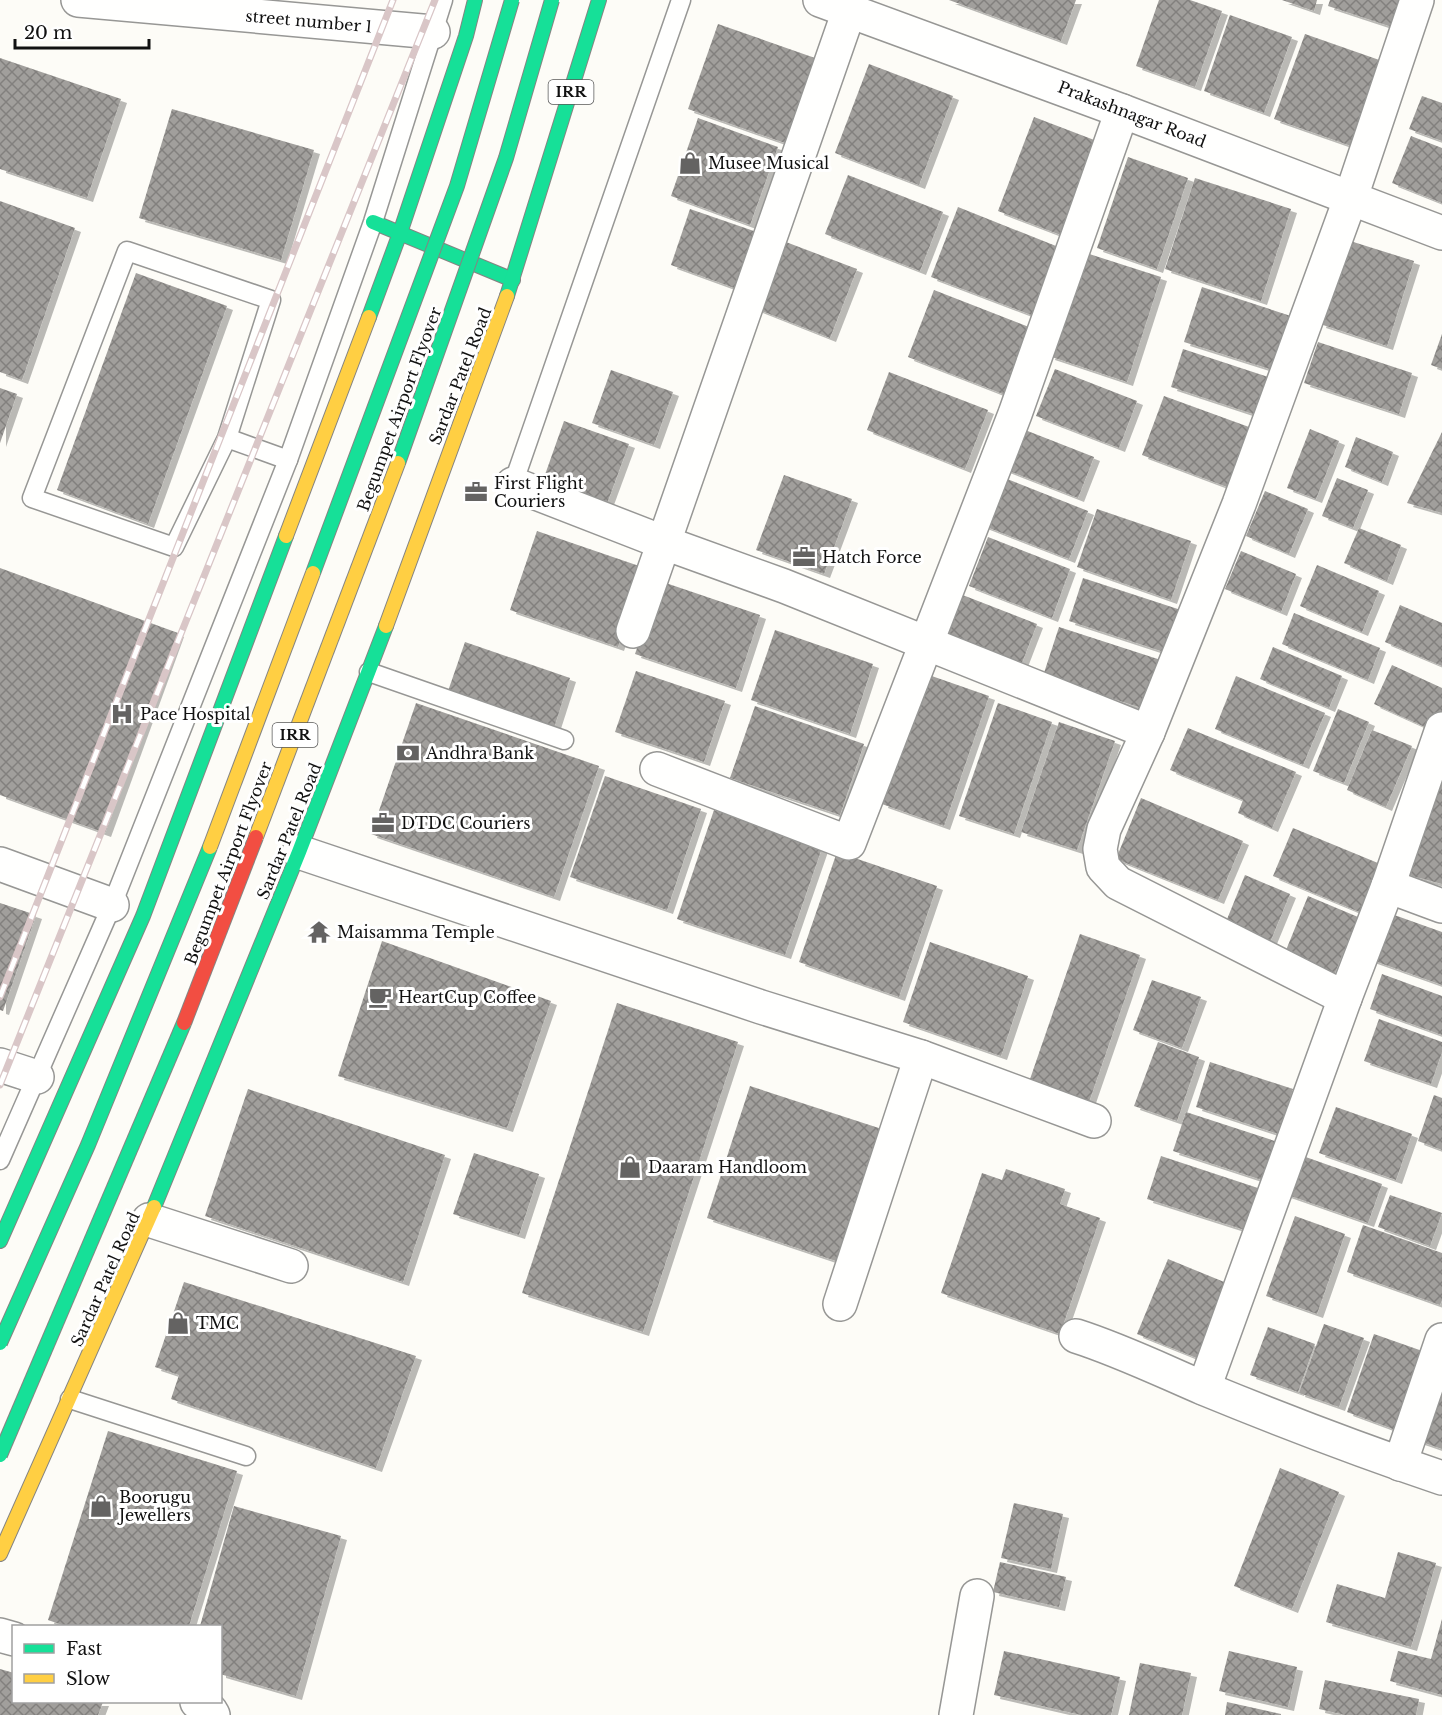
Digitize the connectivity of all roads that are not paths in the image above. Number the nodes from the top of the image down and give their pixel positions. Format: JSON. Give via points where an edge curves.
{"nodes":[{"id":1,"x":78,"y":0,"type":"edge"},
{"id":2,"x":443,"y":0,"type":"edge"},
{"id":3,"x":475,"y":0,"type":"edge"},
{"id":4,"x":512,"y":0,"type":"edge"},
{"id":5,"x":552,"y":0,"type":"edge"},
{"id":6,"x":599,"y":0,"type":"edge"},
{"id":7,"x":681,"y":0,"type":"edge"},
{"id":8,"x":1418,"y":0,"type":"edge"},
{"id":9,"x":834,"y":5,"type":"edge"},
{"id":10,"x":433,"y":32,"type":"junction"},
{"id":11,"x":1122,"y":111,"type":"junction"},
{"id":12,"x":1351,"y":197,"type":"junction"},
{"id":13,"x":373,"y":222,"type":"junction"},
{"id":14,"x":400,"y":233,"type":"junction"},
{"id":15,"x":1442,"y":233,"type":"edge"},
{"id":16,"x":513,"y":280,"type":"junction"},
{"id":17,"x":227,"y":438,"type":"junction"},
{"id":18,"x":288,"y":460,"type":"junction"},
{"id":19,"x":513,"y":484,"type":"joint"},
{"id":20,"x":665,"y":543,"type":"junction"},
{"id":21,"x":633,"y":632,"type":"dead end"},
{"id":22,"x":925,"y":644,"type":"junction"},
{"id":23,"x":369,"y":672,"type":"junction"},
{"id":24,"x":1148,"y":732,"type":"junction"},
{"id":25,"x":564,"y":740,"type":"dead end"},
{"id":26,"x":1439,"y":745,"type":"edge"},
{"id":27,"x":657,"y":769,"type":"dead end"},
{"id":28,"x":299,"y":852,"type":"junction"},
{"id":29,"x":0,"y":864,"type":"edge"},
{"id":30,"x":1388,"y":886,"type":"junction"},
{"id":31,"x":112,"y":905,"type":"junction"},
{"id":32,"x":1442,"y":906,"type":"edge"},
{"id":33,"x":1345,"y":998,"type":"junction"},
{"id":34,"x":921,"y":1057,"type":"junction"},
{"id":35,"x":0,"y":1065,"type":"edge"},
{"id":36,"x":37,"y":1077,"type":"junction"},
{"id":37,"x":1094,"y":1121,"type":"dead end"},
{"id":38,"x":0,"y":1160,"type":"edge"},
{"id":39,"x":149,"y":1220,"type":"junction"},
{"id":40,"x":0,"y":1241,"type":"edge"},
{"id":41,"x":291,"y":1266,"type":"dead end"},
{"id":42,"x":840,"y":1304,"type":"dead end"},
{"id":43,"x":1076,"y":1335,"type":"dead end"},
{"id":44,"x":1442,"y":1340,"type":"edge"},
{"id":45,"x":0,"y":1343,"type":"edge"},
{"id":46,"x":1204,"y":1388,"type":"junction"},
{"id":47,"x":70,"y":1399,"type":"junction"},
{"id":48,"x":0,"y":1455,"type":"edge"},
{"id":49,"x":246,"y":1456,"type":"dead end"},
{"id":50,"x":1400,"y":1464,"type":"junction"},
{"id":51,"x":1442,"y":1478,"type":"edge"},
{"id":52,"x":0,"y":1554,"type":"edge"},
{"id":53,"x":977,"y":1596,"type":"dead end"},
{"id":54,"x":199,"y":1703,"type":"edge"},
{"id":55,"x":213,"y":1715,"type":"edge"},
{"id":56,"x":956,"y":1715,"type":"edge"}],
"edges":[{"from":1,"to":10,"type":"street","name":"street number 1"},
{"from":2,"to":10,"type":"lane"},
{"from":3,"to":14,"type":"main road"},
{"from":4,"to":45,"type":"main road","name":"Begumpet Airport Flyover","number":"IRR","bridge":true,"via":[[457,186],[229,801],[88,1145]]},
{"from":5,"to":48,"type":"main road","name":"Begumpet Airport Flyover","number":"IRR","bridge":true,"via":[[506,158],[390,487],[192,1003]]},
{"from":6,"to":16,"type":"main road","name":"Sardar Patel Road","number":"IRR"},
{"from":7,"to":19,"type":"lane"},
{"from":8,"to":12,"type":"street"},
{"from":9,"to":11,"type":"street","name":"Prakashnagar Road"},
{"from":9,"to":20,"type":"street"},
{"from":10,"to":13,"type":"lane"},
{"from":11,"to":12,"type":"street","name":"Prakashnagar Road"},
{"from":11,"to":22,"type":"street","via":[[1014,414]]},
{"from":12,"to":15,"type":"street","name":"Prakashnagar Road"},
{"from":12,"to":24,"type":"street","via":[[1239,504]]},
{"from":13,"to":14,"type":"main road"},
{"from":13,"to":18,"type":"lane"},
{"from":14,"to":16,"type":"main road"},
{"from":14,"to":40,"type":"main road","via":[[143,916]]},
{"from":16,"to":23,"type":"main road","name":"Sardar Patel Road","number":"IRR"},
{"from":17,"to":17,"type":"lane","via":[[271,300],[128,251],[32,498],[174,547]]},
{"from":17,"to":18,"type":"lane"},
{"from":18,"to":31,"type":"lane"},
{"from":19,"to":20,"type":"street"},
{"from":20,"to":21,"type":"street"},
{"from":20,"to":22,"type":"street","via":[[784,586]]},
{"from":22,"to":24,"type":"street"},
{"from":22,"to":27,"type":"street","via":[[849,843]]},
{"from":23,"to":25,"type":"lane"},
{"from":23,"to":28,"type":"main road","name":"Sardar Patel Road","number":"IRR"},
{"from":24,"to":33,"type":"street","via":[[1104,829],[1100,849],[1103,867],[1118,883]]},
{"from":26,"to":30,"type":"street"},
{"from":28,"to":34,"type":"street"},
{"from":28,"to":39,"type":"main road","name":"Sardar Patel Road","number":"IRR"},
{"from":29,"to":31,"type":"street"},
{"from":30,"to":32,"type":"street"},
{"from":30,"to":33,"type":"street"},
{"from":31,"to":36,"type":"lane"},
{"from":33,"to":46,"type":"street"},
{"from":34,"to":37,"type":"street"},
{"from":34,"to":42,"type":"street"},
{"from":35,"to":36,"type":"street"},
{"from":36,"to":38,"type":"lane"},
{"from":39,"to":41,"type":"street"},
{"from":39,"to":47,"type":"main road","name":"Sardar Patel Road","number":"IRR"},
{"from":43,"to":46,"type":"street"},
{"from":44,"to":50,"type":"street"},
{"from":46,"to":50,"type":"street"},
{"from":47,"to":49,"type":"lane"},
{"from":47,"to":52,"type":"main road","name":"Sardar Patel Road","number":"IRR"},
{"from":50,"to":51,"type":"street"},
{"from":53,"to":56,"type":"street"},
{"from":54,"to":55,"type":"street"}]}
